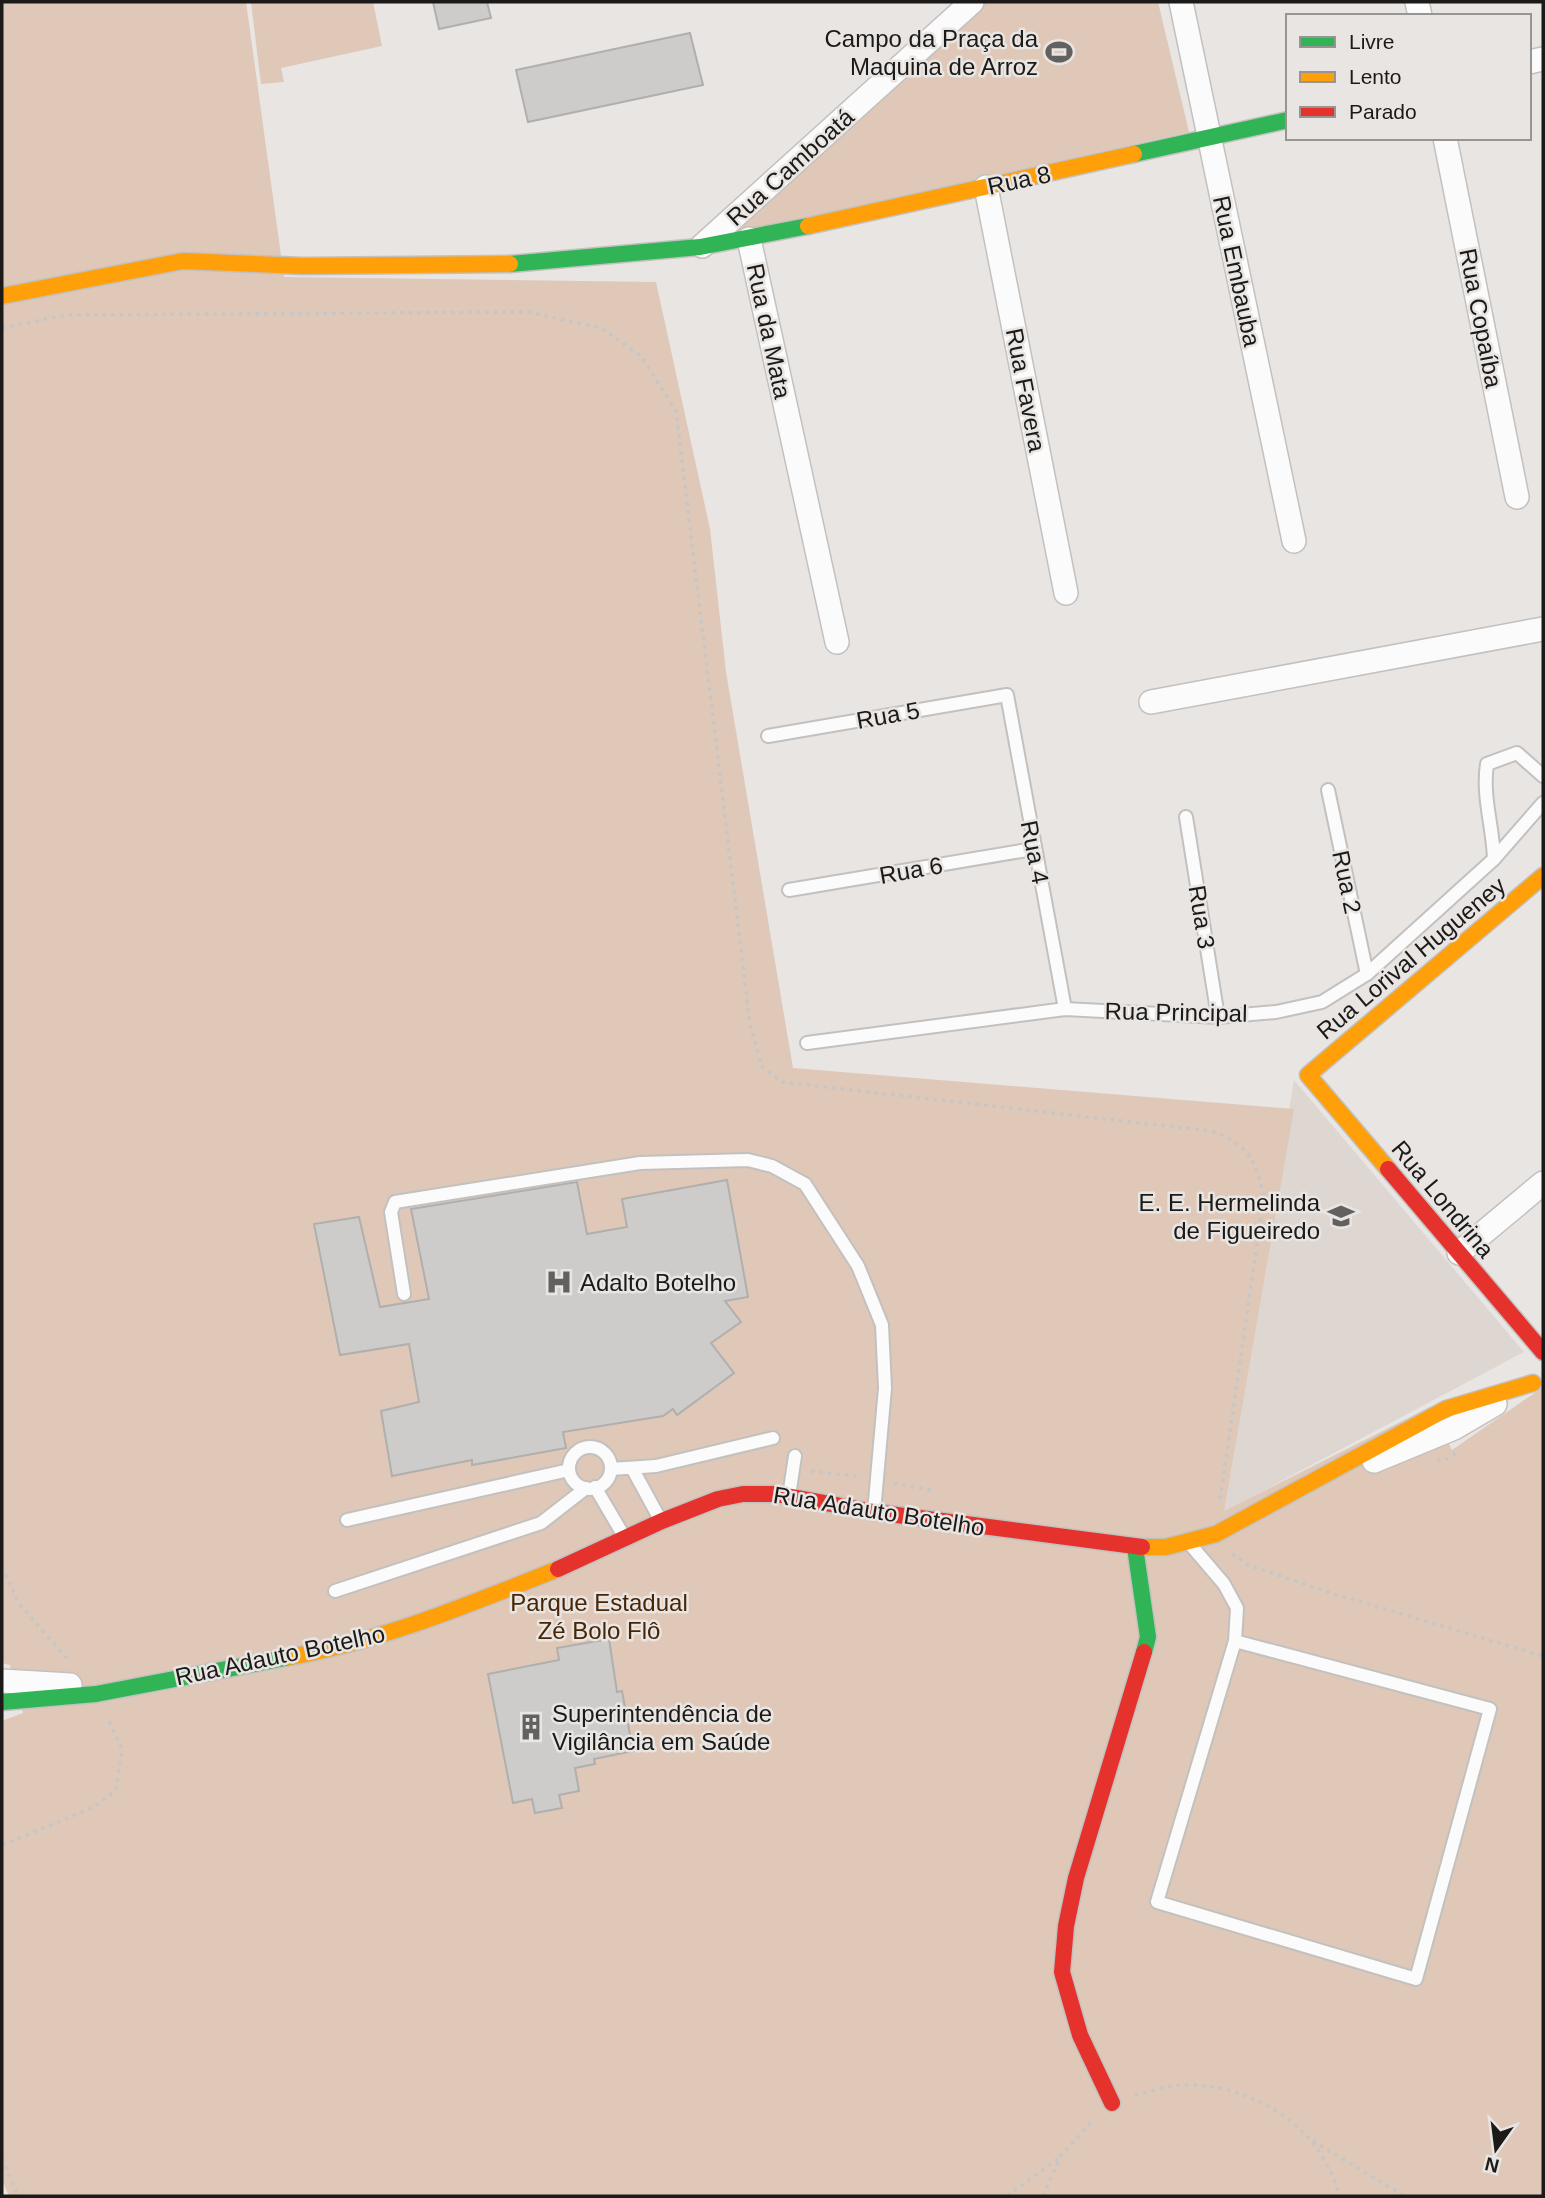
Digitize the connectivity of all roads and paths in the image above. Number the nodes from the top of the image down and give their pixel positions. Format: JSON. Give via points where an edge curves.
{"nodes":[{"id":1,"x":972,"y":2,"type":"edge"},
{"id":2,"x":1181,"y":2,"type":"edge"},
{"id":3,"x":1286,"y":120,"type":"edge"},
{"id":4,"x":1209,"y":139,"type":"junction"},
{"id":5,"x":1445,"y":140,"type":"edge"},
{"id":6,"x":986,"y":187,"type":"junction"},
{"id":7,"x":749,"y":239,"type":"junction"},
{"id":8,"x":700,"y":247,"type":"junction"},
{"id":9,"x":2,"y":296,"type":"edge"},
{"id":10,"x":2,"y":328,"type":"edge"},
{"id":11,"x":1517,"y":497,"type":"dead end"},
{"id":12,"x":1294,"y":541,"type":"dead end"},
{"id":13,"x":1066,"y":593,"type":"dead end"},
{"id":14,"x":1543,"y":629,"type":"edge"},
{"id":15,"x":837,"y":642,"type":"dead end"},
{"id":16,"x":1007,"y":695,"type":"joint"},
{"id":17,"x":1151,"y":702,"type":"dead end"},
{"id":18,"x":768,"y":736,"type":"dead end"},
{"id":19,"x":1543,"y":776,"type":"edge"},
{"id":20,"x":1328,"y":790,"type":"dead end"},
{"id":21,"x":1543,"y":803,"type":"edge"},
{"id":22,"x":1186,"y":817,"type":"dead end"},
{"id":23,"x":1033,"y":849,"type":"junction"},
{"id":24,"x":1494,"y":859,"type":"junction"},
{"id":25,"x":1543,"y":876,"type":"edge"},
{"id":26,"x":789,"y":890,"type":"dead end"},
{"id":27,"x":1367,"y":974,"type":"junction"},
{"id":28,"x":1065,"y":1009,"type":"junction"},
{"id":29,"x":1218,"y":1017,"type":"junction"},
{"id":30,"x":807,"y":1042,"type":"dead end"},
{"id":31,"x":1308,"y":1075,"type":"joint"},
{"id":32,"x":1543,"y":1183,"type":"edge"},
{"id":33,"x":1459,"y":1253,"type":"junction"},
{"id":34,"x":404,"y":1294,"type":"dead end"},
{"id":35,"x":1543,"y":1352,"type":"edge"},
{"id":36,"x":1538,"y":1380,"type":"edge"},
{"id":37,"x":773,"y":1438,"type":"dead end"},
{"id":38,"x":795,"y":1456,"type":"dead end"},
{"id":39,"x":632,"y":1468,"type":"junction"},
{"id":40,"x":611,"y":1469,"type":"junction"},
{"id":41,"x":569,"y":1470,"type":"junction"},
{"id":42,"x":590,"y":1488,"type":"junction"},
{"id":43,"x":1297,"y":1489,"type":"joint"},
{"id":44,"x":789,"y":1497,"type":"junction"},
{"id":45,"x":874,"y":1512,"type":"junction"},
{"id":46,"x":347,"y":1520,"type":"dead end"},
{"id":47,"x":662,"y":1521,"type":"junction"},
{"id":48,"x":1216,"y":1534,"type":"junction"},
{"id":49,"x":625,"y":1538,"type":"junction"},
{"id":50,"x":1189,"y":1543,"type":"junction"},
{"id":51,"x":1135,"y":1546,"type":"junction"},
{"id":52,"x":335,"y":1591,"type":"dead end"},
{"id":53,"x":1235,"y":1641,"type":"junction"},
{"id":54,"x":1543,"y":1656,"type":"edge"},
{"id":55,"x":2,"y":1681,"type":"edge"},
{"id":56,"x":133,"y":1685,"type":"junction"},
{"id":57,"x":2,"y":1702,"type":"edge"},
{"id":58,"x":1112,"y":2103,"type":"junction"},
{"id":59,"x":1311,"y":2140,"type":"junction"},
{"id":60,"x":1061,"y":2156,"type":"junction"},
{"id":61,"x":2,"y":2158,"type":"edge"},
{"id":62,"x":18,"y":2196,"type":"edge"},
{"id":63,"x":1007,"y":2196,"type":"edge"},
{"id":64,"x":1043,"y":2196,"type":"edge"},
{"id":65,"x":1339,"y":2196,"type":"edge"},
{"id":66,"x":1404,"y":2196,"type":"edge"}],
"edges":[{"from":1,"to":8,"type":"street","name":"Rua Camboatá"},
{"from":2,"to":4,"type":"street","name":"Rua Embauba"},
{"from":3,"to":4,"type":"street","name":"Rua 8"},
{"from":4,"to":6,"type":"street","name":"Rua 8"},
{"from":4,"to":12,"type":"street","name":"Rua Embauba"},
{"from":5,"to":11,"type":"street","name":"Rua Copaíba"},
{"from":6,"to":7,"type":"street","name":"Rua 8"},
{"from":6,"to":13,"type":"street","name":"Rua Favera"},
{"from":7,"to":8,"type":"street","name":"Rua da Mata"},
{"from":7,"to":15,"type":"street","name":"Rua da Mata"},
{"from":8,"to":9,"type":"street","name":"Rua da Mata","via":[[442,266],[183,261]]},
{"from":10,"to":48,"type":"path","via":[[66,315],[528,312],[601,328],[641,356],[676,411],[750,1024],[762,1067],[782,1082],[1211,1131],[1231,1138],[1256,1161],[1264,1196]]},
{"from":14,"to":17,"type":"street"},
{"from":16,"to":18,"type":"lane","name":"Rua 5"},
{"from":16,"to":23,"type":"lane","name":"Rua 4"},
{"from":19,"to":24,"type":"lane","via":[[1517,753],[1487,764],[1483,790]]},
{"from":20,"to":27,"type":"lane","name":"Rua 2"},
{"from":21,"to":24,"type":"lane","name":"Rua Principal"},
{"from":22,"to":29,"type":"lane","name":"Rua 3"},
{"from":23,"to":26,"type":"lane","name":"Rua 6"},
{"from":23,"to":28,"type":"lane","name":"Rua 4"},
{"from":24,"to":27,"type":"lane","name":"Rua Principal"},
{"from":25,"to":31,"type":"street","name":"Rua Lorival Hugueney"},
{"from":27,"to":29,"type":"lane","name":"Rua Principal","via":[[1322,1003]]},
{"from":28,"to":29,"type":"lane","name":"Rua Principal"},
{"from":28,"to":30,"type":"lane","name":"Rua Principal"},
{"from":31,"to":33,"type":"street","name":"Rua Londrina"},
{"from":32,"to":33,"type":"street"},
{"from":33,"to":35,"type":"street","name":"Rua Londrina"},
{"from":34,"to":45,"type":"lane","via":[[391,1212],[396,1202],[640,1163],[748,1160],[772,1166],[805,1184],[858,1266],[882,1325],[886,1388]]},
{"from":36,"to":43,"type":"street","via":[[1407,1450]]},
{"from":37,"to":39,"type":"lane"},
{"from":38,"to":44,"type":"lane"},
{"from":39,"to":40,"type":"lane"},
{"from":39,"to":47,"type":"lane"},
{"from":40,"to":41,"type":"lane","via":[[607,1455],[585,1447],[571,1460]]},
{"from":40,"to":42,"type":"lane","via":[[609,1478]]},
{"from":41,"to":42,"type":"lane","via":[[573,1479]]},
{"from":41,"to":46,"type":"lane"},
{"from":42,"to":49,"type":"lane"},
{"from":42,"to":52,"type":"lane","via":[[541,1522]]},
{"from":43,"to":48,"type":"street","name":"Rua Adauto Botelho"},
{"from":44,"to":45,"type":"street","name":"Rua Adauto Botelho"},
{"from":44,"to":47,"type":"street","name":"Rua Adauto Botelho","via":[[743,1494]]},
{"from":45,"to":51,"type":"street","name":"Rua Adauto Botelho"},
{"from":47,"to":49,"type":"street","name":"Rua Adauto Botelho"},
{"from":48,"to":50,"type":"street","name":"Rua Adauto Botelho"},
{"from":48,"to":54,"type":"path","via":[[1226,1551],[1248,1565]]},
{"from":49,"to":56,"type":"street","name":"Rua Adauto Botelho","via":[[539,1577],[340,1648]]},
{"from":50,"to":51,"type":"street","name":"Rua Adauto Botelho"},
{"from":50,"to":53,"type":"lane","via":[[1224,1584],[1237,1608]]},
{"from":51,"to":58,"type":"street","via":[[1148,1637],[1076,1878],[1062,1972],[1080,2035]]},
{"from":53,"to":53,"type":"lane","via":[[1490,1709],[1416,1979],[1157,1902]]},
{"from":55,"to":56,"type":"street","name":"Rua Adauto Botelho"},
{"from":56,"to":57,"type":"street","name":"Rua Adauto Botelho","via":[[78,1696]]},
{"from":58,"to":59,"type":"path","via":[[1181,2085],[1230,2089],[1274,2108]]},
{"from":58,"to":60,"type":"path"},
{"from":59,"to":65,"type":"path","via":[[1336,2182]]},
{"from":59,"to":66,"type":"path"},
{"from":60,"to":63,"type":"path"},
{"from":60,"to":64,"type":"path"},
{"from":61,"to":62,"type":"path"}]}
